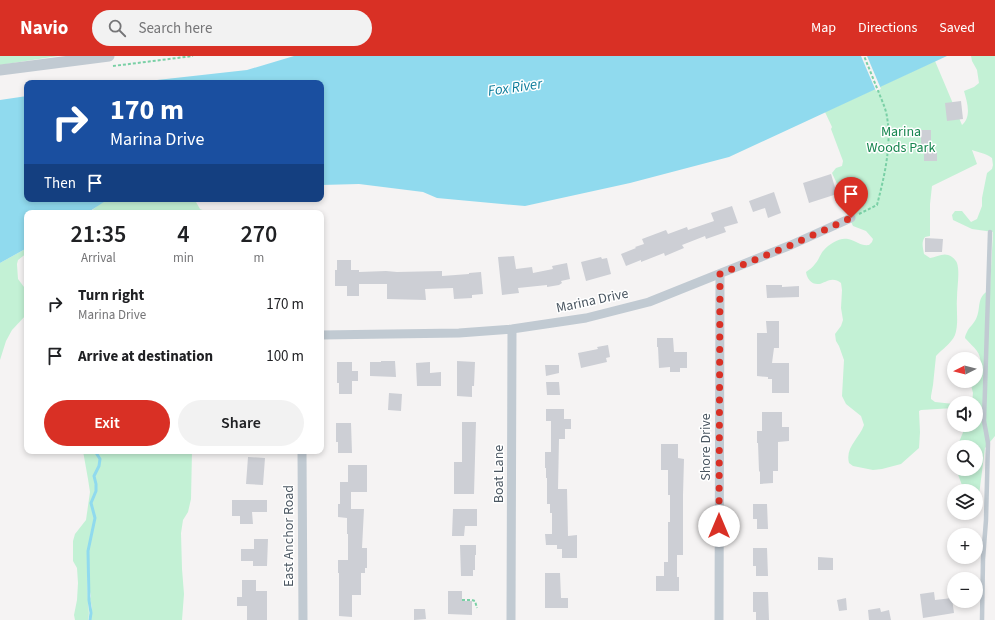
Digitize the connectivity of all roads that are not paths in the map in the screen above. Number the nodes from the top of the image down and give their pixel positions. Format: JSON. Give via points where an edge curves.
{"nodes":[{"id":1,"x":109,"y":56,"type":"edge"},
{"id":2,"x":0,"y":70,"type":"edge"},
{"id":3,"x":851,"y":218,"type":"road end"},
{"id":4,"x":990,"y":232,"type":"dead end"},
{"id":5,"x":720,"y":274,"type":"junction"},
{"id":6,"x":512,"y":329,"type":"junction"},
{"id":7,"x":324,"y":335,"type":"edge"},
{"id":8,"x":302,"y":454,"type":"edge"},
{"id":9,"x":303,"y":620,"type":"edge"},
{"id":10,"x":511,"y":620,"type":"edge"},
{"id":11,"x":719,"y":620,"type":"edge"},
{"id":12,"x":982,"y":620,"type":"edge"}],
"edges":[{"from":1,"to":2,"type":"street"},
{"from":3,"to":5,"type":"street","name":"Marina Drive"},
{"from":4,"to":12,"type":"lane","via":[[984,421],[988,443]]},
{"from":5,"to":6,"type":"street","name":"Marina Drive","via":[[649,302],[586,318]]},
{"from":5,"to":11,"type":"street","name":"Shore Drive"},
{"from":6,"to":7,"type":"street","name":"Marina Drive","via":[[459,333]]},
{"from":6,"to":10,"type":"street","name":"Boat Lane"},
{"from":8,"to":9,"type":"street","name":"East Anchor Road"}]}
